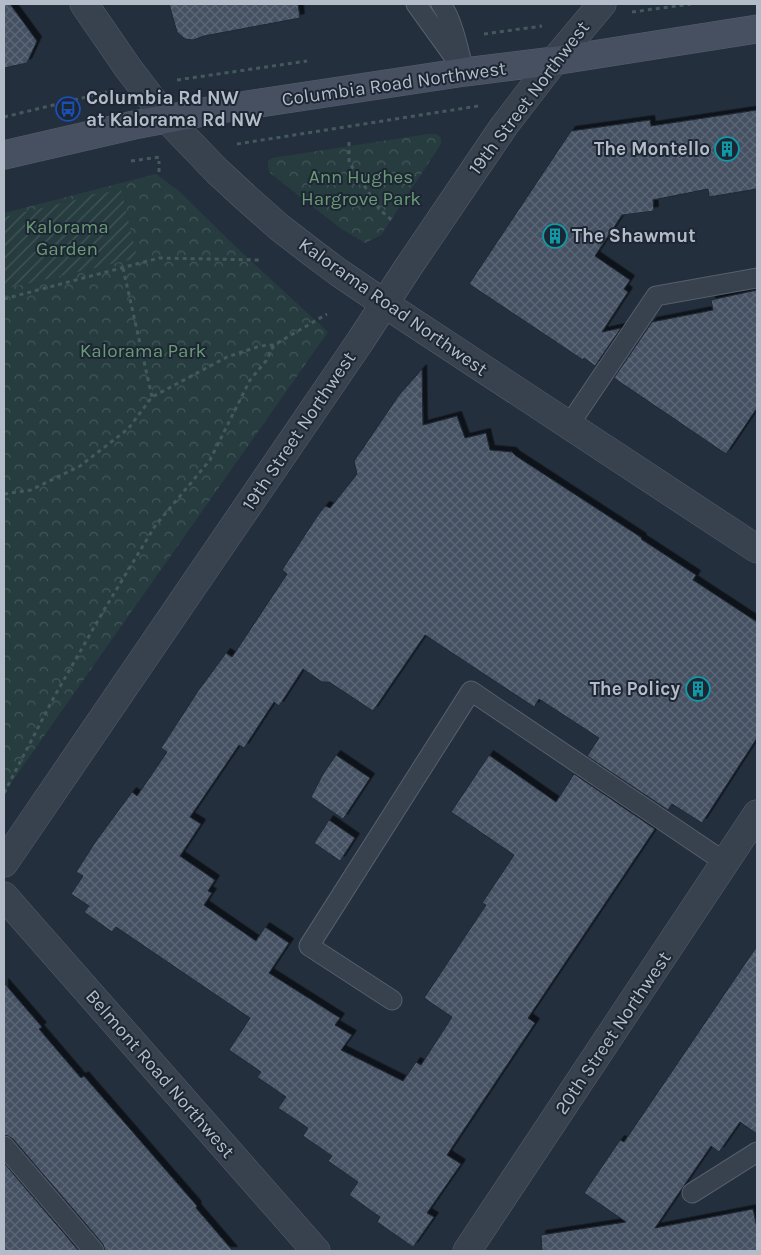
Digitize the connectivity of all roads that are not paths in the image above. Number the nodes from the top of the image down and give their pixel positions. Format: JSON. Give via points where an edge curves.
{"nodes":[{"id":1,"x":84,"y":4,"type":"edge"},
{"id":2,"x":416,"y":4,"type":"edge"},
{"id":3,"x":441,"y":4,"type":"edge"},
{"id":4,"x":602,"y":4,"type":"edge"},
{"id":5,"x":757,"y":29,"type":"edge"},
{"id":6,"x":554,"y":62,"type":"junction"},
{"id":7,"x":465,"y":72,"type":"junction"},
{"id":8,"x":168,"y":118,"type":"junction"},
{"id":9,"x":4,"y":155,"type":"edge"},
{"id":10,"x":757,"y":278,"type":"edge"},
{"id":11,"x":385,"y":304,"type":"junction"},
{"id":12,"x":569,"y":425,"type":"junction"},
{"id":13,"x":757,"y":549,"type":"edge"},
{"id":14,"x":757,"y":814,"type":"edge"},
{"id":15,"x":4,"y":863,"type":"edge"},
{"id":16,"x":726,"y":863,"type":"junction"},
{"id":17,"x":4,"y":896,"type":"edge"},
{"id":18,"x":392,"y":1000,"type":"dead end"},
{"id":19,"x":4,"y":1146,"type":"edge"},
{"id":20,"x":757,"y":1152,"type":"edge"},
{"id":21,"x":692,"y":1193,"type":"dead end"},
{"id":22,"x":94,"y":1251,"type":"edge"},
{"id":23,"x":316,"y":1251,"type":"edge"},
{"id":24,"x":467,"y":1251,"type":"edge"}],
"edges":[{"from":1,"to":8,"type":"street","name":"Kalorama Road Northwest","via":[[128,68]]},
{"from":2,"to":7,"type":"lane"},
{"from":3,"to":7,"type":"lane","via":[[452,26]]},
{"from":4,"to":6,"type":"street","name":"19th Street Northwest"},
{"from":5,"to":6,"type":"main road","name":"Columbia Road Northwest"},
{"from":6,"to":7,"type":"main road","name":"Columbia Road Northwest"},
{"from":6,"to":11,"type":"street","name":"19th Street Northwest","via":[[504,126]]},
{"from":7,"to":8,"type":"main road","name":"Columbia Road Northwest"},
{"from":8,"to":9,"type":"main road","name":"Columbia Road Northwest"},
{"from":8,"to":11,"type":"street","name":"Kalorama Road Northwest","via":[[217,171],[279,227]]},
{"from":10,"to":12,"type":"lane","via":[[656,296]]},
{"from":11,"to":12,"type":"street","name":"Kalorama Road Northwest"},
{"from":11,"to":15,"type":"street","name":"19th Street Northwest"},
{"from":12,"to":13,"type":"street","name":"Kalorama Road Northwest"},
{"from":14,"to":16,"type":"street","name":"20th Street Northwest"},
{"from":16,"to":18,"type":"lane","via":[[472,691],[309,946]]},
{"from":16,"to":24,"type":"street","name":"20th Street Northwest"},
{"from":17,"to":23,"type":"street","name":"Belmont Road Northwest"},
{"from":19,"to":22,"type":"lane"},
{"from":20,"to":21,"type":"lane"}]}
